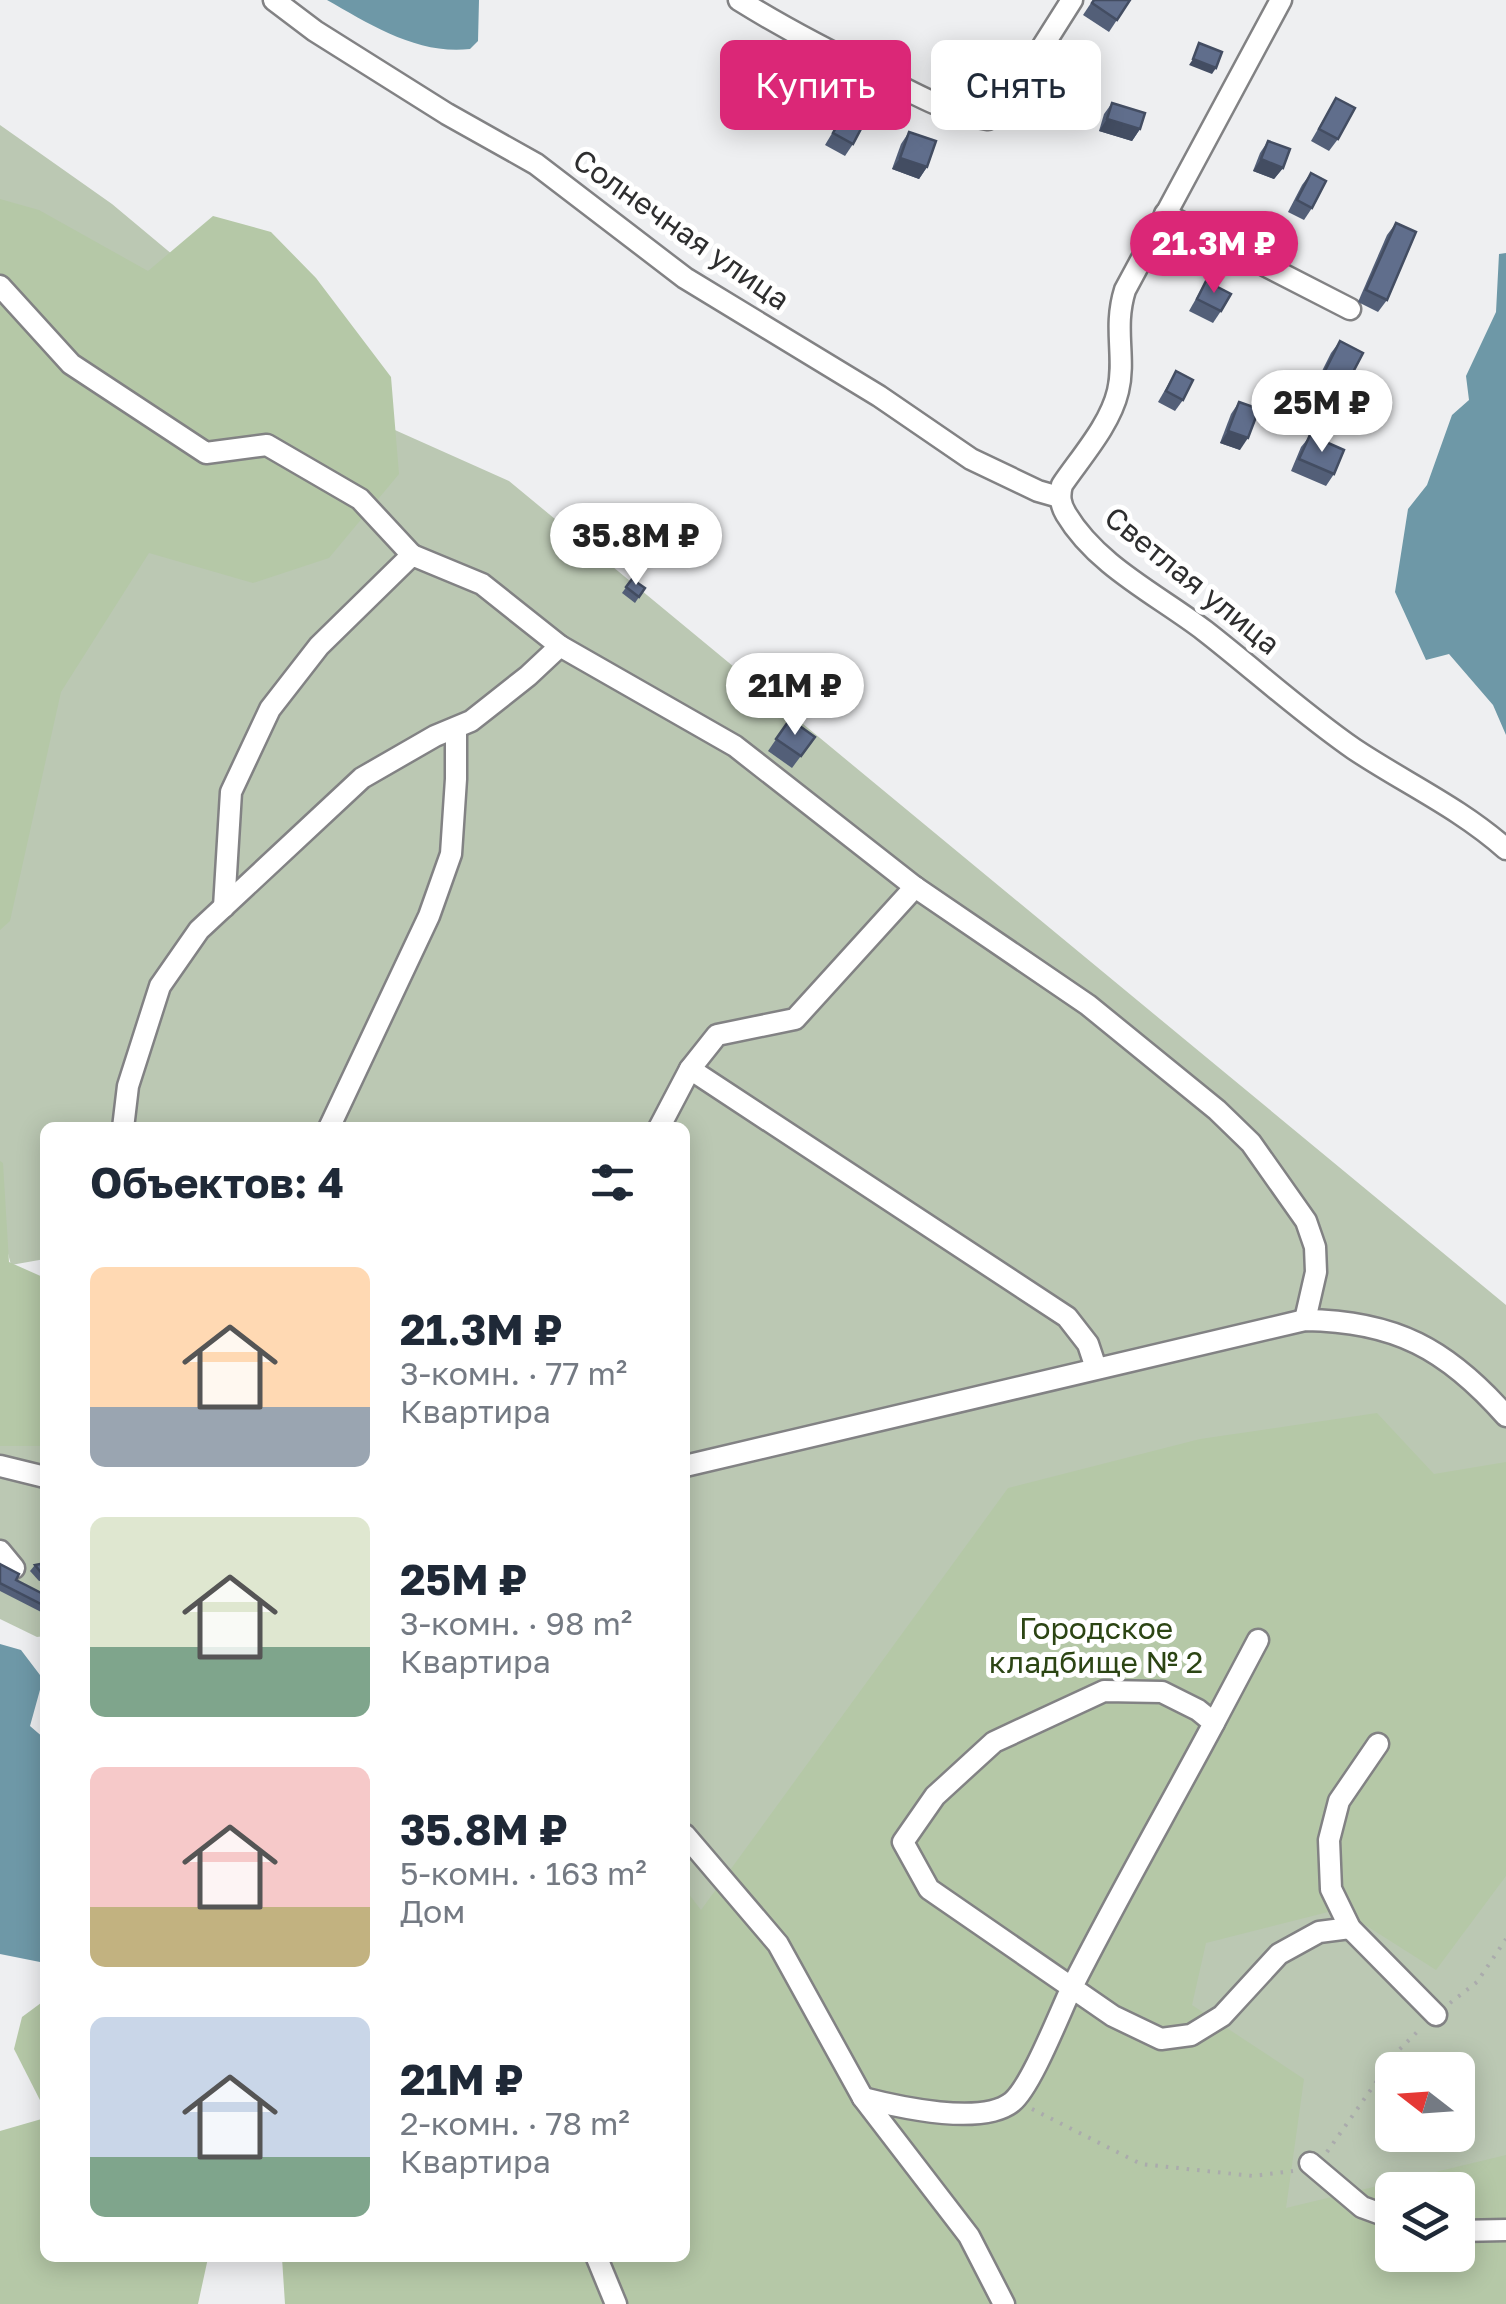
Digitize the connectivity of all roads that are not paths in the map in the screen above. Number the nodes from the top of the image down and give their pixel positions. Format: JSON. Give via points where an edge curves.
{"nodes":[{"id":1,"x":274,"y":0,"type":"edge"},
{"id":2,"x":739,"y":0,"type":"edge"},
{"id":3,"x":1072,"y":0,"type":"edge"},
{"id":4,"x":1281,"y":0,"type":"edge"},
{"id":5,"x":1166,"y":214,"type":"junction"},
{"id":6,"x":0,"y":286,"type":"edge"},
{"id":7,"x":1350,"y":309,"type":"dead end"},
{"id":8,"x":1059,"y":497,"type":"junction"},
{"id":9,"x":412,"y":555,"type":"junction"},
{"id":10,"x":560,"y":646,"type":"junction"},
{"id":11,"x":456,"y":728,"type":"junction"},
{"id":12,"x":1506,"y":849,"type":"edge"},
{"id":13,"x":915,"y":887,"type":"junction"},
{"id":14,"x":224,"y":907,"type":"junction"},
{"id":15,"x":690,"y":1069,"type":"junction"},
{"id":16,"x":125,"y":1122,"type":"edge"},
{"id":17,"x":333,"y":1122,"type":"edge"},
{"id":18,"x":662,"y":1122,"type":"edge"},
{"id":19,"x":1305,"y":1320,"type":"junction"},
{"id":20,"x":1096,"y":1368,"type":"junction"},
{"id":21,"x":1506,"y":1416,"type":"edge"},
{"id":22,"x":690,"y":1465,"type":"edge"},
{"id":23,"x":0,"y":1466,"type":"edge"},
{"id":24,"x":40,"y":1476,"type":"edge"},
{"id":25,"x":0,"y":1551,"type":"edge"},
{"id":26,"x":14,"y":1568,"type":"edge"},
{"id":27,"x":1258,"y":1640,"type":"dead end"},
{"id":28,"x":1214,"y":1723,"type":"junction"},
{"id":29,"x":1378,"y":1744,"type":"dead end"},
{"id":30,"x":690,"y":1842,"type":"edge"},
{"id":31,"x":1350,"y":1928,"type":"junction"},
{"id":32,"x":1072,"y":1988,"type":"junction"},
{"id":33,"x":1436,"y":2015,"type":"road end"},
{"id":34,"x":863,"y":2098,"type":"junction"},
{"id":35,"x":1310,"y":2163,"type":"road end"},
{"id":36,"x":1375,"y":2211,"type":"edge"},
{"id":37,"x":1475,"y":2230,"type":"edge"},
{"id":38,"x":1506,"y":2230,"type":"edge"},
{"id":39,"x":599,"y":2262,"type":"edge"},
{"id":40,"x":616,"y":2304,"type":"edge"},
{"id":41,"x":1004,"y":2304,"type":"edge"}],
"edges":[{"from":1,"to":8,"type":"street","name":"Солнечная улица","via":[[536,164],[685,278],[971,459]]},
{"from":2,"to":3,"type":"street","via":[[908,90],[988,119],[1003,109]]},
{"from":4,"to":5,"type":"street"},
{"from":5,"to":7,"type":"street"},
{"from":5,"to":8,"type":"street","via":[[1118,314],[1119,388],[1112,410]]},
{"from":6,"to":9,"type":"street","via":[[71,364],[176,433],[206,452],[266,445],[360,499]]},
{"from":8,"to":12,"type":"street","name":"Светлая улица","via":[[1102,556],[1132,580],[1314,720]]},
{"from":9,"to":10,"type":"street","via":[[482,584]]},
{"from":9,"to":14,"type":"street","via":[[319,646],[270,709],[231,792]]},
{"from":10,"to":11,"type":"street"},
{"from":10,"to":13,"type":"street","via":[[748,756]]},
{"from":11,"to":14,"type":"street","via":[[362,778]]},
{"from":11,"to":17,"type":"street","via":[[450,854],[429,916]]},
{"from":13,"to":15,"type":"street","via":[[795,1019],[717,1035]]},
{"from":13,"to":19,"type":"street","via":[[1088,1005],[1251,1143],[1306,1221],[1315,1247]]},
{"from":14,"to":16,"type":"street","via":[[160,986],[128,1086]]},
{"from":15,"to":18,"type":"street"},
{"from":15,"to":20,"type":"street","via":[[1067,1318],[1088,1344]]},
{"from":19,"to":20,"type":"street"},
{"from":19,"to":21,"type":"street","via":[[1350,1320],[1402,1336],[1448,1360]]},
{"from":20,"to":22,"type":"street"},
{"from":23,"to":24,"type":"street"},
{"from":25,"to":26,"type":"street"},
{"from":27,"to":28,"type":"street"},
{"from":28,"to":32,"type":"street"},
{"from":28,"to":32,"type":"street","via":[[1162,1692],[1104,1691],[994,1742],[935,1796],[903,1842],[929,1889]]},
{"from":29,"to":31,"type":"street","via":[[1339,1802],[1329,1840],[1332,1889]]},
{"from":30,"to":34,"type":"street","via":[[778,1944]]},
{"from":31,"to":32,"type":"street","via":[[1318,1932],[1280,1954],[1222,2016],[1191,2035],[1161,2039]]},
{"from":31,"to":33,"type":"street"},
{"from":32,"to":34,"type":"street","via":[[1014,2101],[994,2112],[917,2112]]},
{"from":34,"to":41,"type":"street","via":[[969,2236]]},
{"from":35,"to":36,"type":"street"},
{"from":37,"to":38,"type":"street"},
{"from":39,"to":40,"type":"street"}]}
